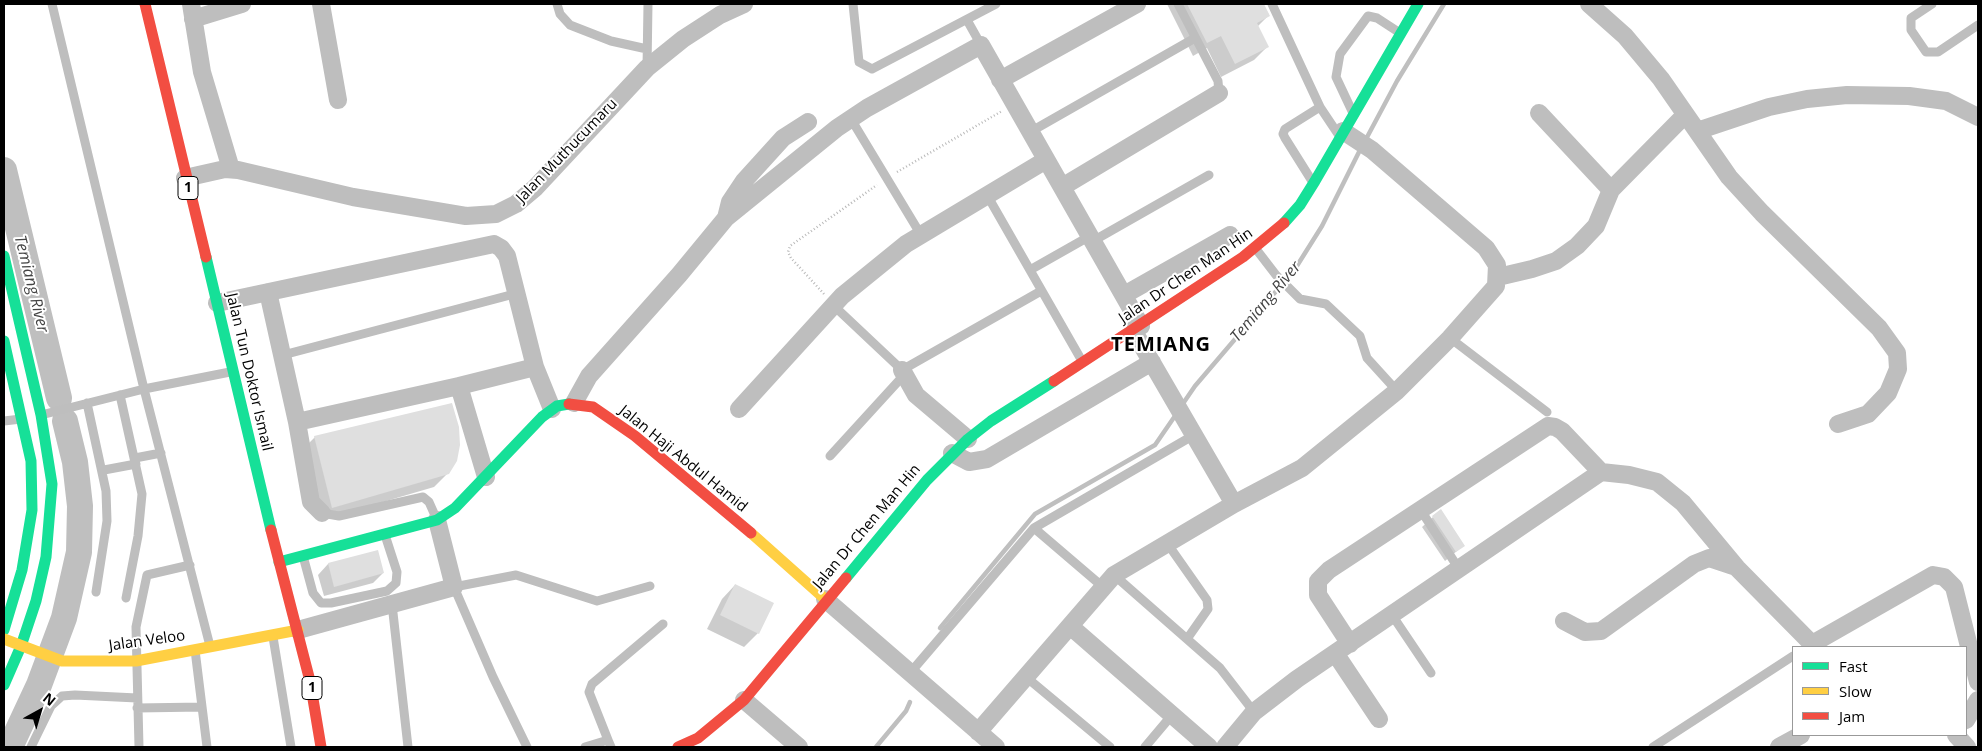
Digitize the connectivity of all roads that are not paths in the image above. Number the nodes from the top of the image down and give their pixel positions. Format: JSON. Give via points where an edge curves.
{"nodes":[{"id":1,"x":52,"y":4,"type":"edge"},
{"id":2,"x":145,"y":4,"type":"edge"},
{"id":3,"x":242,"y":4,"type":"edge"},
{"id":4,"x":320,"y":4,"type":"edge"},
{"id":5,"x":556,"y":4,"type":"edge"},
{"id":6,"x":648,"y":4,"type":"edge"},
{"id":7,"x":744,"y":4,"type":"edge"},
{"id":8,"x":853,"y":4,"type":"edge"},
{"id":9,"x":996,"y":4,"type":"edge"},
{"id":10,"x":1137,"y":4,"type":"edge"},
{"id":11,"x":1178,"y":4,"type":"edge"},
{"id":12,"x":1272,"y":4,"type":"edge"},
{"id":13,"x":1418,"y":4,"type":"edge"},
{"id":14,"x":1589,"y":4,"type":"edge"},
{"id":15,"x":1932,"y":4,"type":"edge"},
{"id":16,"x":192,"y":12,"type":"edge"},
{"id":17,"x":967,"y":20,"type":"junction"},
{"id":18,"x":1978,"y":25,"type":"edge"},
{"id":19,"x":1401,"y":33,"type":"junction"},
{"id":20,"x":1196,"y":38,"type":"junction"},
{"id":21,"x":981,"y":45,"type":"junction"},
{"id":22,"x":647,"y":49,"type":"junction"},
{"id":23,"x":647,"y":68,"type":"junction"},
{"id":24,"x":1000,"y":80,"type":"junction"},
{"id":25,"x":1219,"y":93,"type":"joint"},
{"id":26,"x":338,"y":100,"type":"dead end"},
{"id":27,"x":1320,"y":107,"type":"junction"},
{"id":28,"x":1539,"y":113,"type":"dead end"},
{"id":29,"x":1353,"y":114,"type":"junction"},
{"id":30,"x":1685,"y":115,"type":"junction"},
{"id":31,"x":1978,"y":117,"type":"edge"},
{"id":32,"x":851,"y":119,"type":"junction"},
{"id":33,"x":808,"y":122,"type":"dead end"},
{"id":34,"x":1696,"y":131,"type":"junction"},
{"id":35,"x":1030,"y":132,"type":"junction"},
{"id":36,"x":1346,"y":136,"type":"junction"},
{"id":37,"x":1046,"y":160,"type":"junction"},
{"id":38,"x":231,"y":169,"type":"junction"},
{"id":39,"x":1209,"y":175,"type":"dead end"},
{"id":40,"x":185,"y":178,"type":"junction"},
{"id":41,"x":1313,"y":183,"type":"junction"},
{"id":42,"x":1062,"y":187,"type":"junction"},
{"id":43,"x":1611,"y":190,"type":"junction"},
{"id":44,"x":986,"y":195,"type":"junction"},
{"id":45,"x":726,"y":218,"type":"junction"},
{"id":46,"x":921,"y":234,"type":"junction"},
{"id":47,"x":1230,"y":235,"type":"dead end"},
{"id":48,"x":1091,"y":238,"type":"junction"},
{"id":49,"x":1256,"y":249,"type":"junction"},
{"id":50,"x":4,"y":256,"type":"edge"},
{"id":51,"x":1030,"y":270,"type":"junction"},
{"id":52,"x":1498,"y":277,"type":"junction"},
{"id":53,"x":1041,"y":291,"type":"junction"},
{"id":54,"x":268,"y":292,"type":"junction"},
{"id":55,"x":518,"y":293,"type":"junction"},
{"id":56,"x":1124,"y":295,"type":"junction"},
{"id":57,"x":217,"y":303,"type":"junction"},
{"id":58,"x":833,"y":304,"type":"junction"},
{"id":59,"x":1137,"y":328,"type":"junction"},
{"id":60,"x":1450,"y":338,"type":"junction"},
{"id":61,"x":4,"y":341,"type":"edge"},
{"id":62,"x":283,"y":355,"type":"junction"},
{"id":63,"x":1082,"y":361,"type":"junction"},
{"id":64,"x":1152,"y":362,"type":"junction"},
{"id":65,"x":535,"y":367,"type":"junction"},
{"id":66,"x":233,"y":371,"type":"junction"},
{"id":67,"x":903,"y":372,"type":"junction"},
{"id":68,"x":459,"y":386,"type":"junction"},
{"id":69,"x":144,"y":389,"type":"junction"},
{"id":70,"x":1397,"y":390,"type":"junction"},
{"id":71,"x":120,"y":395,"type":"junction"},
{"id":72,"x":87,"y":403,"type":"junction"},
{"id":73,"x":574,"y":403,"type":"junction"},
{"id":74,"x":739,"y":409,"type":"dead end"},
{"id":75,"x":552,"y":410,"type":"junction"},
{"id":76,"x":1547,"y":412,"type":"dead end"},
{"id":77,"x":41,"y":415,"type":"junction"},
{"id":78,"x":22,"y":419,"type":"junction"},
{"id":79,"x":4,"y":421,"type":"edge"},
{"id":80,"x":296,"y":422,"type":"junction"},
{"id":81,"x":1838,"y":424,"type":"dead end"},
{"id":82,"x":1194,"y":434,"type":"junction"},
{"id":83,"x":968,"y":439,"type":"junction"},
{"id":84,"x":161,"y":453,"type":"junction"},
{"id":85,"x":952,"y":453,"type":"junction"},
{"id":86,"x":830,"y":456,"type":"dead end"},
{"id":87,"x":136,"y":461,"type":"junction"},
{"id":88,"x":104,"y":470,"type":"junction"},
{"id":89,"x":1601,"y":472,"type":"junction"},
{"id":90,"x":486,"y":477,"type":"junction"},
{"id":91,"x":1234,"y":504,"type":"junction"},
{"id":92,"x":1420,"y":509,"type":"junction"},
{"id":93,"x":322,"y":513,"type":"joint"},
{"id":94,"x":437,"y":520,"type":"junction"},
{"id":95,"x":1034,"y":528,"type":"junction"},
{"id":96,"x":385,"y":534,"type":"junction"},
{"id":97,"x":1167,"y":543,"type":"junction"},
{"id":98,"x":303,"y":556,"type":"junction"},
{"id":99,"x":279,"y":562,"type":"junction"},
{"id":100,"x":856,"y":563,"type":"junction"},
{"id":101,"x":190,"y":565,"type":"junction"},
{"id":102,"x":789,"y":565,"type":"junction"},
{"id":103,"x":841,"y":568,"type":"dead end"},
{"id":104,"x":1737,"y":568,"type":"junction"},
{"id":105,"x":1459,"y":569,"type":"junction"},
{"id":106,"x":813,"y":572,"type":"dead end"},
{"id":107,"x":1109,"y":581,"type":"junction"},
{"id":108,"x":650,"y":586,"type":"dead end"},
{"id":109,"x":454,"y":587,"type":"junction"},
{"id":110,"x":96,"y":592,"type":"dead end"},
{"id":111,"x":126,"y":598,"type":"dead end"},
{"id":112,"x":825,"y":599,"type":"junction"},
{"id":113,"x":392,"y":604,"type":"junction"},
{"id":114,"x":1392,"y":614,"type":"junction"},
{"id":115,"x":1564,"y":620,"type":"dead end"},
{"id":116,"x":663,"y":624,"type":"dead end"},
{"id":117,"x":1070,"y":626,"type":"junction"},
{"id":118,"x":4,"y":630,"type":"edge"},
{"id":119,"x":298,"y":630,"type":"junction"},
{"id":120,"x":799,"y":632,"type":"junction"},
{"id":121,"x":272,"y":635,"type":"junction"},
{"id":122,"x":4,"y":639,"type":"edge"},
{"id":123,"x":1187,"y":639,"type":"junction"},
{"id":124,"x":1350,"y":644,"type":"junction"},
{"id":125,"x":20,"y":646,"type":"junction"},
{"id":126,"x":210,"y":646,"type":"junction"},
{"id":127,"x":1811,"y":646,"type":"edge"},
{"id":128,"x":195,"y":649,"type":"junction"},
{"id":129,"x":1335,"y":653,"type":"junction"},
{"id":130,"x":1792,"y":657,"type":"edge"},
{"id":131,"x":136,"y":661,"type":"junction"},
{"id":132,"x":910,"y":673,"type":"junction"},
{"id":133,"x":1431,"y":673,"type":"dead end"},
{"id":134,"x":1026,"y":677,"type":"junction"},
{"id":135,"x":1978,"y":682,"type":"edge"},
{"id":136,"x":4,"y":685,"type":"edge"},
{"id":137,"x":136,"y":698,"type":"junction"},
{"id":138,"x":744,"y":700,"type":"junction"},
{"id":139,"x":1978,"y":700,"type":"edge"},
{"id":140,"x":202,"y":707,"type":"junction"},
{"id":141,"x":137,"y":708,"type":"junction"},
{"id":142,"x":1254,"y":712,"type":"junction"},
{"id":143,"x":1172,"y":715,"type":"junction"},
{"id":144,"x":1967,"y":718,"type":"edge"},
{"id":145,"x":1379,"y":719,"type":"dead end"},
{"id":146,"x":1799,"y":736,"type":"edge"},
{"id":147,"x":1957,"y":736,"type":"edge"},
{"id":148,"x":986,"y":742,"type":"edge"},
{"id":149,"x":704,"y":743,"type":"edge"},
{"id":150,"x":609,"y":744,"type":"edge"},
{"id":151,"x":31,"y":747,"type":"edge"},
{"id":152,"x":140,"y":747,"type":"edge"},
{"id":153,"x":207,"y":747,"type":"edge"},
{"id":154,"x":291,"y":747,"type":"edge"},
{"id":155,"x":321,"y":747,"type":"edge"},
{"id":156,"x":408,"y":747,"type":"edge"},
{"id":157,"x":527,"y":747,"type":"edge"},
{"id":158,"x":585,"y":747,"type":"edge"},
{"id":159,"x":678,"y":747,"type":"edge"},
{"id":160,"x":799,"y":747,"type":"edge"},
{"id":161,"x":1110,"y":747,"type":"edge"},
{"id":162,"x":1145,"y":747,"type":"edge"},
{"id":163,"x":1209,"y":747,"type":"edge"},
{"id":164,"x":1225,"y":747,"type":"edge"},
{"id":165,"x":1653,"y":747,"type":"edge"},
{"id":166,"x":1779,"y":747,"type":"edge"},
{"id":167,"x":1967,"y":747,"type":"edge"}],
"edges":[{"from":1,"to":69,"type":"lane"},
{"from":2,"to":40,"type":"main road","name":"Jalan Tun Doktor Ismail","number":"1"},
{"from":3,"to":16,"type":"street"},
{"from":4,"to":26,"type":"street"},
{"from":5,"to":22,"type":"lane","via":[[570,25],[611,41]]},
{"from":6,"to":22,"type":"lane"},
{"from":7,"to":23,"type":"street","name":"Jalan Muthucumaru","via":[[683,39]]},
{"from":8,"to":17,"type":"lane","via":[[859,62],[872,69]]},
{"from":9,"to":17,"type":"lane"},
{"from":10,"to":24,"type":"street"},
{"from":11,"to":20,"type":"lane"},
{"from":12,"to":27,"type":"lane"},
{"from":13,"to":19,"type":"main road","name":"Jalan Dr Chen Man Hin"},
{"from":14,"to":30,"type":"street","via":[[1625,36],[1661,79]]},
{"from":15,"to":18,"type":"lane","via":[[1911,18],[1911,30],[1926,52],[1938,52]]},
{"from":16,"to":38,"type":"street","via":[[202,72]]},
{"from":17,"to":21,"type":"lane"},
{"from":19,"to":29,"type":"main road","name":"Jalan Dr Chen Man Hin"},
{"from":19,"to":29,"type":"lane","via":[[1368,16],[1340,54],[1336,76]]},
{"from":20,"to":25,"type":"lane","via":[[1218,81]]},
{"from":20,"to":35,"type":"lane"},
{"from":21,"to":24,"type":"street"},
{"from":21,"to":32,"type":"street"},
{"from":22,"to":23,"type":"lane"},
{"from":23,"to":38,"type":"street","name":"Jalan Muthucumaru","via":[[535,188],[516,204],[496,214],[466,216],[353,197]]},
{"from":24,"to":35,"type":"street"},
{"from":25,"to":42,"type":"street"},
{"from":27,"to":36,"type":"lane"},
{"from":27,"to":41,"type":"lane","via":[[1285,129],[1283,134]]},
{"from":28,"to":43,"type":"street"},
{"from":29,"to":36,"type":"main road","name":"Jalan Dr Chen Man Hin"},
{"from":30,"to":34,"type":"street"},
{"from":30,"to":43,"type":"street"},
{"from":31,"to":34,"type":"street","via":[[1946,101],[1909,96],[1847,95],[1769,107]]},
{"from":32,"to":45,"type":"street"},
{"from":32,"to":46,"type":"lane"},
{"from":33,"to":45,"type":"street","via":[[783,138],[744,181],[730,202]]},
{"from":34,"to":81,"type":"street","via":[[1729,177],[1762,214],[1879,328],[1898,353],[1898,369],[1888,393],[1868,414]]},
{"from":35,"to":37,"type":"street"},
{"from":36,"to":41,"type":"main road","name":"Jalan Dr Chen Man Hin"},
{"from":36,"to":52,"type":"street","via":[[1372,150],[1486,248],[1497,265]]},
{"from":37,"to":42,"type":"street"},
{"from":37,"to":44,"type":"street"},
{"from":38,"to":40,"type":"street","name":"Jalan Muthucumaru"},
{"from":39,"to":48,"type":"lane"},
{"from":40,"to":57,"type":"main road","name":"Jalan Tun Doktor Ismail","number":"1"},
{"from":41,"to":49,"type":"main road","name":"Jalan Dr Chen Man Hin","via":[[1300,205]]},
{"from":42,"to":48,"type":"street"},
{"from":43,"to":52,"type":"street","via":[[1596,226],[1577,246],[1556,261]]},
{"from":44,"to":46,"type":"street"},
{"from":44,"to":51,"type":"lane"},
{"from":45,"to":73,"type":"street","via":[[589,376]]},
{"from":46,"to":58,"type":"street"},
{"from":47,"to":56,"type":"street"},
{"from":48,"to":51,"type":"lane"},
{"from":48,"to":56,"type":"street"},
{"from":49,"to":59,"type":"main road","name":"Jalan Dr Chen Man Hin"},
{"from":49,"to":70,"type":"lane","via":[[1288,288],[1300,298],[1326,304],[1360,336],[1367,358]]},
{"from":50,"to":77,"type":"main road"},
{"from":51,"to":53,"type":"lane"},
{"from":52,"to":60,"type":"street","via":[[1496,286]]},
{"from":53,"to":63,"type":"lane"},
{"from":53,"to":67,"type":"lane"},
{"from":54,"to":55,"type":"street","via":[[494,244],[506,256]]},
{"from":54,"to":57,"type":"street"},
{"from":54,"to":62,"type":"street"},
{"from":55,"to":62,"type":"lane"},
{"from":55,"to":65,"type":"street"},
{"from":56,"to":59,"type":"street"},
{"from":57,"to":66,"type":"main road","name":"Jalan Tun Doktor Ismail","number":"1"},
{"from":58,"to":67,"type":"lane"},
{"from":58,"to":74,"type":"street"},
{"from":59,"to":63,"type":"main road","name":"Jalan Dr Chen Man Hin"},
{"from":59,"to":64,"type":"street"},
{"from":60,"to":70,"type":"street"},
{"from":60,"to":76,"type":"lane"},
{"from":61,"to":78,"type":"main road"},
{"from":62,"to":80,"type":"street"},
{"from":63,"to":83,"type":"main road","name":"Jalan Dr Chen Man Hin","via":[[991,420]]},
{"from":64,"to":82,"type":"street"},
{"from":64,"to":85,"type":"street","via":[[987,459],[969,462]]},
{"from":65,"to":68,"type":"street"},
{"from":65,"to":75,"type":"street"},
{"from":66,"to":69,"type":"lane"},
{"from":66,"to":99,"type":"main road","name":"Jalan Tun Doktor Ismail","number":"1"},
{"from":67,"to":83,"type":"street","via":[[916,395]]},
{"from":67,"to":86,"type":"lane"},
{"from":68,"to":80,"type":"street"},
{"from":68,"to":90,"type":"street"},
{"from":69,"to":71,"type":"lane"},
{"from":69,"to":84,"type":"lane"},
{"from":70,"to":91,"type":"street","via":[[1302,468]]},
{"from":71,"to":72,"type":"lane"},
{"from":71,"to":87,"type":"lane"},
{"from":72,"to":77,"type":"lane"},
{"from":72,"to":88,"type":"lane"},
{"from":73,"to":75,"type":"main road"},
{"from":73,"to":102,"type":"main road","name":"Jalan Haji Abdul Hamid","via":[[593,407],[635,436]]},
{"from":75,"to":90,"type":"main road"},
{"from":77,"to":125,"type":"main road","via":[[52,484],[52,516],[36,601]]},
{"from":78,"to":79,"type":"lane"},
{"from":78,"to":118,"type":"main road","via":[[31,461],[32,510],[22,570]]},
{"from":80,"to":93,"type":"street","via":[[311,502]]},
{"from":82,"to":91,"type":"street"},
{"from":82,"to":95,"type":"lane"},
{"from":83,"to":85,"type":"main road","name":"Jalan Dr Chen Man Hin"},
{"from":84,"to":87,"type":"lane"},
{"from":84,"to":101,"type":"lane"},
{"from":85,"to":100,"type":"main road","name":"Jalan Dr Chen Man Hin"},
{"from":87,"to":88,"type":"lane"},
{"from":87,"to":111,"type":"lane","via":[[142,494]]},
{"from":88,"to":110,"type":"lane","via":[[107,521]]},
{"from":89,"to":92,"type":"street","via":[[1562,432],[1548,426]]},
{"from":89,"to":104,"type":"street","via":[[1657,482],[1684,503]]},
{"from":89,"to":105,"type":"street"},
{"from":90,"to":94,"type":"main road","via":[[455,508]]},
{"from":91,"to":97,"type":"street"},
{"from":92,"to":105,"type":"lane"},
{"from":92,"to":124,"type":"street","via":[[1329,570],[1318,581],[1318,595]]},
{"from":93,"to":94,"type":"lane","via":[[339,516],[423,497],[429,502]]},
{"from":94,"to":96,"type":"main road"},
{"from":94,"to":109,"type":"street"},
{"from":95,"to":107,"type":"lane"},
{"from":95,"to":132,"type":"lane"},
{"from":96,"to":98,"type":"main road"},
{"from":96,"to":98,"type":"lane","via":[[397,572],[396,583],[387,590],[321,603],[313,593]]},
{"from":97,"to":107,"type":"street"},
{"from":97,"to":123,"type":"lane","via":[[1207,600],[1208,609]]},
{"from":98,"to":99,"type":"main road"},
{"from":99,"to":119,"type":"main road","name":"Jalan Tun Doktor Ismail","number":"1"},
{"from":100,"to":103,"type":"main road"},
{"from":100,"to":112,"type":"main road","name":"Jalan Dr Chen Man Hin"},
{"from":101,"to":126,"type":"lane"},
{"from":101,"to":131,"type":"lane","via":[[147,575],[136,627]]},
{"from":102,"to":106,"type":"main road"},
{"from":102,"to":112,"type":"main road","name":"Jalan Haji Abdul Hamid"},
{"from":102,"to":120,"type":"main road","via":[[805,601]]},
{"from":104,"to":115,"type":"street","via":[[1709,558],[1694,564],[1601,631],[1585,632]]},
{"from":104,"to":127,"type":"street"},
{"from":105,"to":114,"type":"street"},
{"from":107,"to":117,"type":"street"},
{"from":107,"to":123,"type":"lane"},
{"from":108,"to":109,"type":"lane","via":[[597,602],[516,574]]},
{"from":109,"to":113,"type":"street"},
{"from":109,"to":157,"type":"lane"},
{"from":112,"to":120,"type":"main road","name":"Jalan Dr Chen Man Hin"},
{"from":112,"to":132,"type":"street"},
{"from":113,"to":119,"type":"street"},
{"from":113,"to":156,"type":"lane"},
{"from":114,"to":124,"type":"street"},
{"from":114,"to":133,"type":"lane"},
{"from":116,"to":150,"type":"lane","via":[[592,684],[589,692]]},
{"from":117,"to":134,"type":"street"},
{"from":117,"to":143,"type":"street"},
{"from":119,"to":121,"type":"main road","name":"Jalan Veloo"},
{"from":119,"to":155,"type":"main road","name":"Jalan Tun Doktor Ismail","number":"1"},
{"from":120,"to":138,"type":"main road","name":"Jalan Dr Chen Man Hin"},
{"from":121,"to":126,"type":"main road","name":"Jalan Veloo"},
{"from":121,"to":154,"type":"lane"},
{"from":122,"to":125,"type":"main road","name":"Jalan Veloo"},
{"from":123,"to":142,"type":"lane","via":[[1220,668]]},
{"from":124,"to":129,"type":"street"},
{"from":125,"to":131,"type":"main road","name":"Jalan Veloo","via":[[62,661]]},
{"from":125,"to":136,"type":"main road"},
{"from":126,"to":128,"type":"main road","name":"Jalan Veloo"},
{"from":127,"to":135,"type":"street","via":[[1933,575],[1944,577],[1954,586]]},
{"from":128,"to":131,"type":"main road","name":"Jalan Veloo"},
{"from":128,"to":140,"type":"lane"},
{"from":129,"to":142,"type":"street"},
{"from":129,"to":145,"type":"street"},
{"from":130,"to":165,"type":"lane"},
{"from":131,"to":137,"type":"lane"},
{"from":132,"to":148,"type":"street"},
{"from":134,"to":148,"type":"street"},
{"from":134,"to":161,"type":"lane"},
{"from":137,"to":141,"type":"lane"},
{"from":137,"to":151,"type":"lane","via":[[62,696],[50,706]]},
{"from":138,"to":149,"type":"main road","name":"Jalan Dr Chen Man Hin"},
{"from":138,"to":160,"type":"street"},
{"from":139,"to":144,"type":"street"},
{"from":140,"to":141,"type":"lane"},
{"from":140,"to":153,"type":"lane"},
{"from":141,"to":152,"type":"lane"},
{"from":142,"to":164,"type":"street"},
{"from":143,"to":162,"type":"lane"},
{"from":143,"to":163,"type":"street"},
{"from":146,"to":166,"type":"street"},
{"from":147,"to":167,"type":"street"},
{"from":149,"to":159,"type":"main road","name":"Jalan Dr Chen Man Hin"},
{"from":150,"to":158,"type":"lane"}]}
